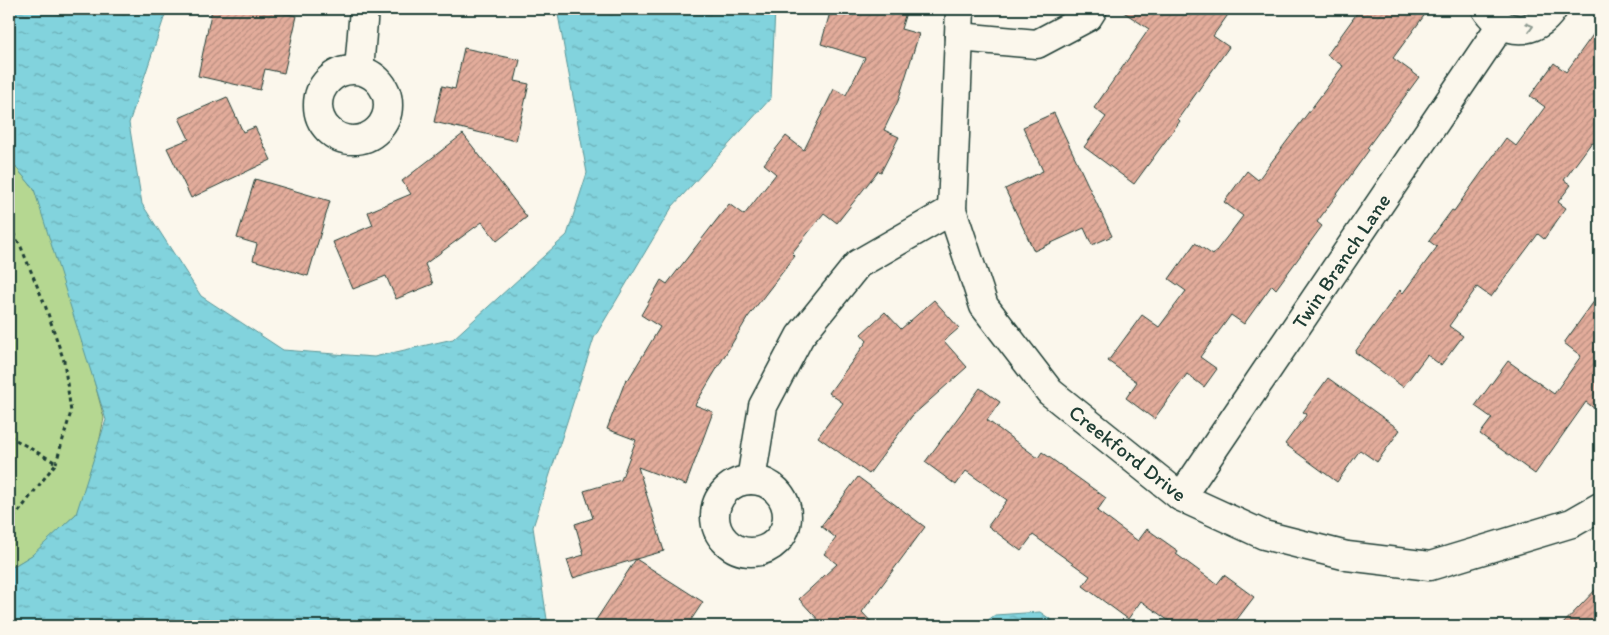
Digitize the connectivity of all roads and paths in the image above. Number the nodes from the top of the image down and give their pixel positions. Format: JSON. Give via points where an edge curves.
{"nodes":[{"id":1,"x":364,"y":9,"type":"edge"},
{"id":2,"x":960,"y":9,"type":"edge"},
{"id":3,"x":1093,"y":9,"type":"edge"},
{"id":4,"x":1553,"y":9,"type":"edge"},
{"id":5,"x":1493,"y":17,"type":"edge"},
{"id":6,"x":960,"y":37,"type":"junction"},
{"id":7,"x":360,"y":70,"type":"dead end"},
{"id":8,"x":952,"y":210,"type":"junction"},
{"id":9,"x":9,"y":226,"type":"edge"},
{"id":10,"x":9,"y":436,"type":"edge"},
{"id":11,"x":56,"y":463,"type":"junction"},
{"id":12,"x":751,"y":480,"type":"dead end"},
{"id":13,"x":1181,"y":497,"type":"junction"},
{"id":14,"x":1600,"y":507,"type":"edge"},
{"id":15,"x":9,"y":520,"type":"edge"}],
"edges":[{"from":1,"to":7,"type":"street"},
{"from":2,"to":6,"type":"street","name":"Creekford Drive"},
{"from":3,"to":6,"type":"street","via":[[1088,17],[1037,44]]},
{"from":5,"to":4,"type":"street","name":"Twin Branch Lane","one_way":true,"via":[[1512,29],[1524,29],[1536,26]]},
{"from":5,"to":13,"type":"street","name":"Twin Branch Lane"},
{"from":6,"to":8,"type":"street","name":"Creekford Drive"},
{"from":8,"to":12,"type":"street","via":[[858,264],[800,336],[763,406]]},
{"from":8,"to":13,"type":"street","name":"Creekford Drive","via":[[984,306],[1050,392]]},
{"from":9,"to":11,"type":"path","via":[[45,305],[64,362],[71,412]]},
{"from":10,"to":11,"type":"path"},
{"from":11,"to":15,"type":"path"},
{"from":13,"to":14,"type":"street","name":"Creekford Drive","via":[[1264,535],[1347,556],[1430,566],[1572,524]]}]}
